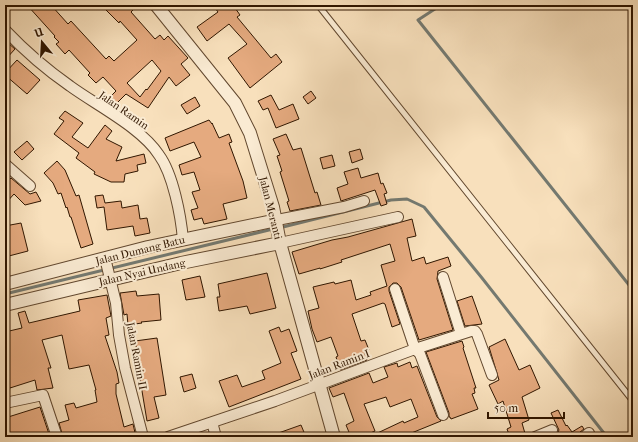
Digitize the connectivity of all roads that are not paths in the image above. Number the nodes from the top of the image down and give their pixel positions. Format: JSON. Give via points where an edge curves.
{"nodes":[{"id":1,"x":156,"y":5,"type":"edge"},
{"id":2,"x":318,"y":5,"type":"edge"},
{"id":3,"x":7,"y":37,"type":"edge"},
{"id":4,"x":5,"y":164,"type":"edge"},
{"id":5,"x":30,"y":186,"type":"dead end"},
{"id":6,"x":364,"y":201,"type":"dead end"},
{"id":7,"x":398,"y":217,"type":"dead end"},
{"id":8,"x":278,"y":231,"type":"junction"},
{"id":9,"x":183,"y":240,"type":"junction"},
{"id":10,"x":106,"y":261,"type":"junction"},
{"id":11,"x":110,"y":277,"type":"junction"},
{"id":12,"x":443,"y":278,"type":"dead end"},
{"id":13,"x":5,"y":284,"type":"edge"},
{"id":14,"x":395,"y":289,"type":"dead end"},
{"id":15,"x":5,"y":305,"type":"edge"},
{"id":16,"x":461,"y":334,"type":"junction"},
{"id":17,"x":415,"y":349,"type":"junction"},
{"id":18,"x":492,"y":375,"type":"dead end"},
{"id":19,"x":320,"y":385,"type":"junction"},
{"id":20,"x":633,"y":401,"type":"edge"},
{"id":21,"x":5,"y":403,"type":"edge"},
{"id":22,"x":443,"y":415,"type":"dead end"},
{"id":23,"x":212,"y":422,"type":"junction"},
{"id":24,"x":552,"y":430,"type":"dead end"},
{"id":25,"x":58,"y":437,"type":"edge"},
{"id":26,"x":143,"y":437,"type":"edge"},
{"id":27,"x":168,"y":437,"type":"edge"},
{"id":28,"x":216,"y":437,"type":"edge"},
{"id":29,"x":334,"y":437,"type":"edge"},
{"id":30,"x":535,"y":437,"type":"edge"}],
"edges":[{"from":1,"to":8,"type":"street","name":"Jalan Meranti","via":[[222,86],[241,114],[253,143]]},
{"from":2,"to":20,"type":"lane"},
{"from":3,"to":9,"type":"street","name":"Jalan Ramin","via":[[60,79],[137,132],[159,154],[179,210]]},
{"from":4,"to":5,"type":"street"},
{"from":6,"to":8,"type":"street"},
{"from":7,"to":8,"type":"street"},
{"from":8,"to":9,"type":"street","name":"Jalan Dumang Batu"},
{"from":8,"to":11,"type":"street","name":"Jalan Nyai Undang","via":[[181,263]]},
{"from":8,"to":19,"type":"street","name":"Jalan Meranti"},
{"from":9,"to":10,"type":"street","name":"Jalan Dumang Batu"},
{"from":10,"to":11,"type":"street","name":"Jalan Ramin II"},
{"from":10,"to":13,"type":"street","name":"Jalan Dumang Batu"},
{"from":11,"to":15,"type":"street","name":"Jalan Nyai Undang"},
{"from":11,"to":26,"type":"street","name":"Jalan Ramin II","via":[[125,368]]},
{"from":12,"to":16,"type":"street"},
{"from":14,"to":17,"type":"street"},
{"from":16,"to":17,"type":"street","name":"Jalan Ramin I"},
{"from":16,"to":18,"type":"street","name":"Jalan Ramin I","via":[[473,331],[477,334]]},
{"from":17,"to":19,"type":"street","name":"Jalan Ramin I"},
{"from":17,"to":22,"type":"street","via":[[420,354]]},
{"from":19,"to":23,"type":"street","name":"Jalan Ramin I"},
{"from":19,"to":29,"type":"street","name":"Jalan Meranti"},
{"from":21,"to":25,"type":"street","via":[[43,395]]},
{"from":23,"to":27,"type":"street","name":"Jalan Ramin I"},
{"from":23,"to":28,"type":"street"},
{"from":24,"to":30,"type":"street"}]}
